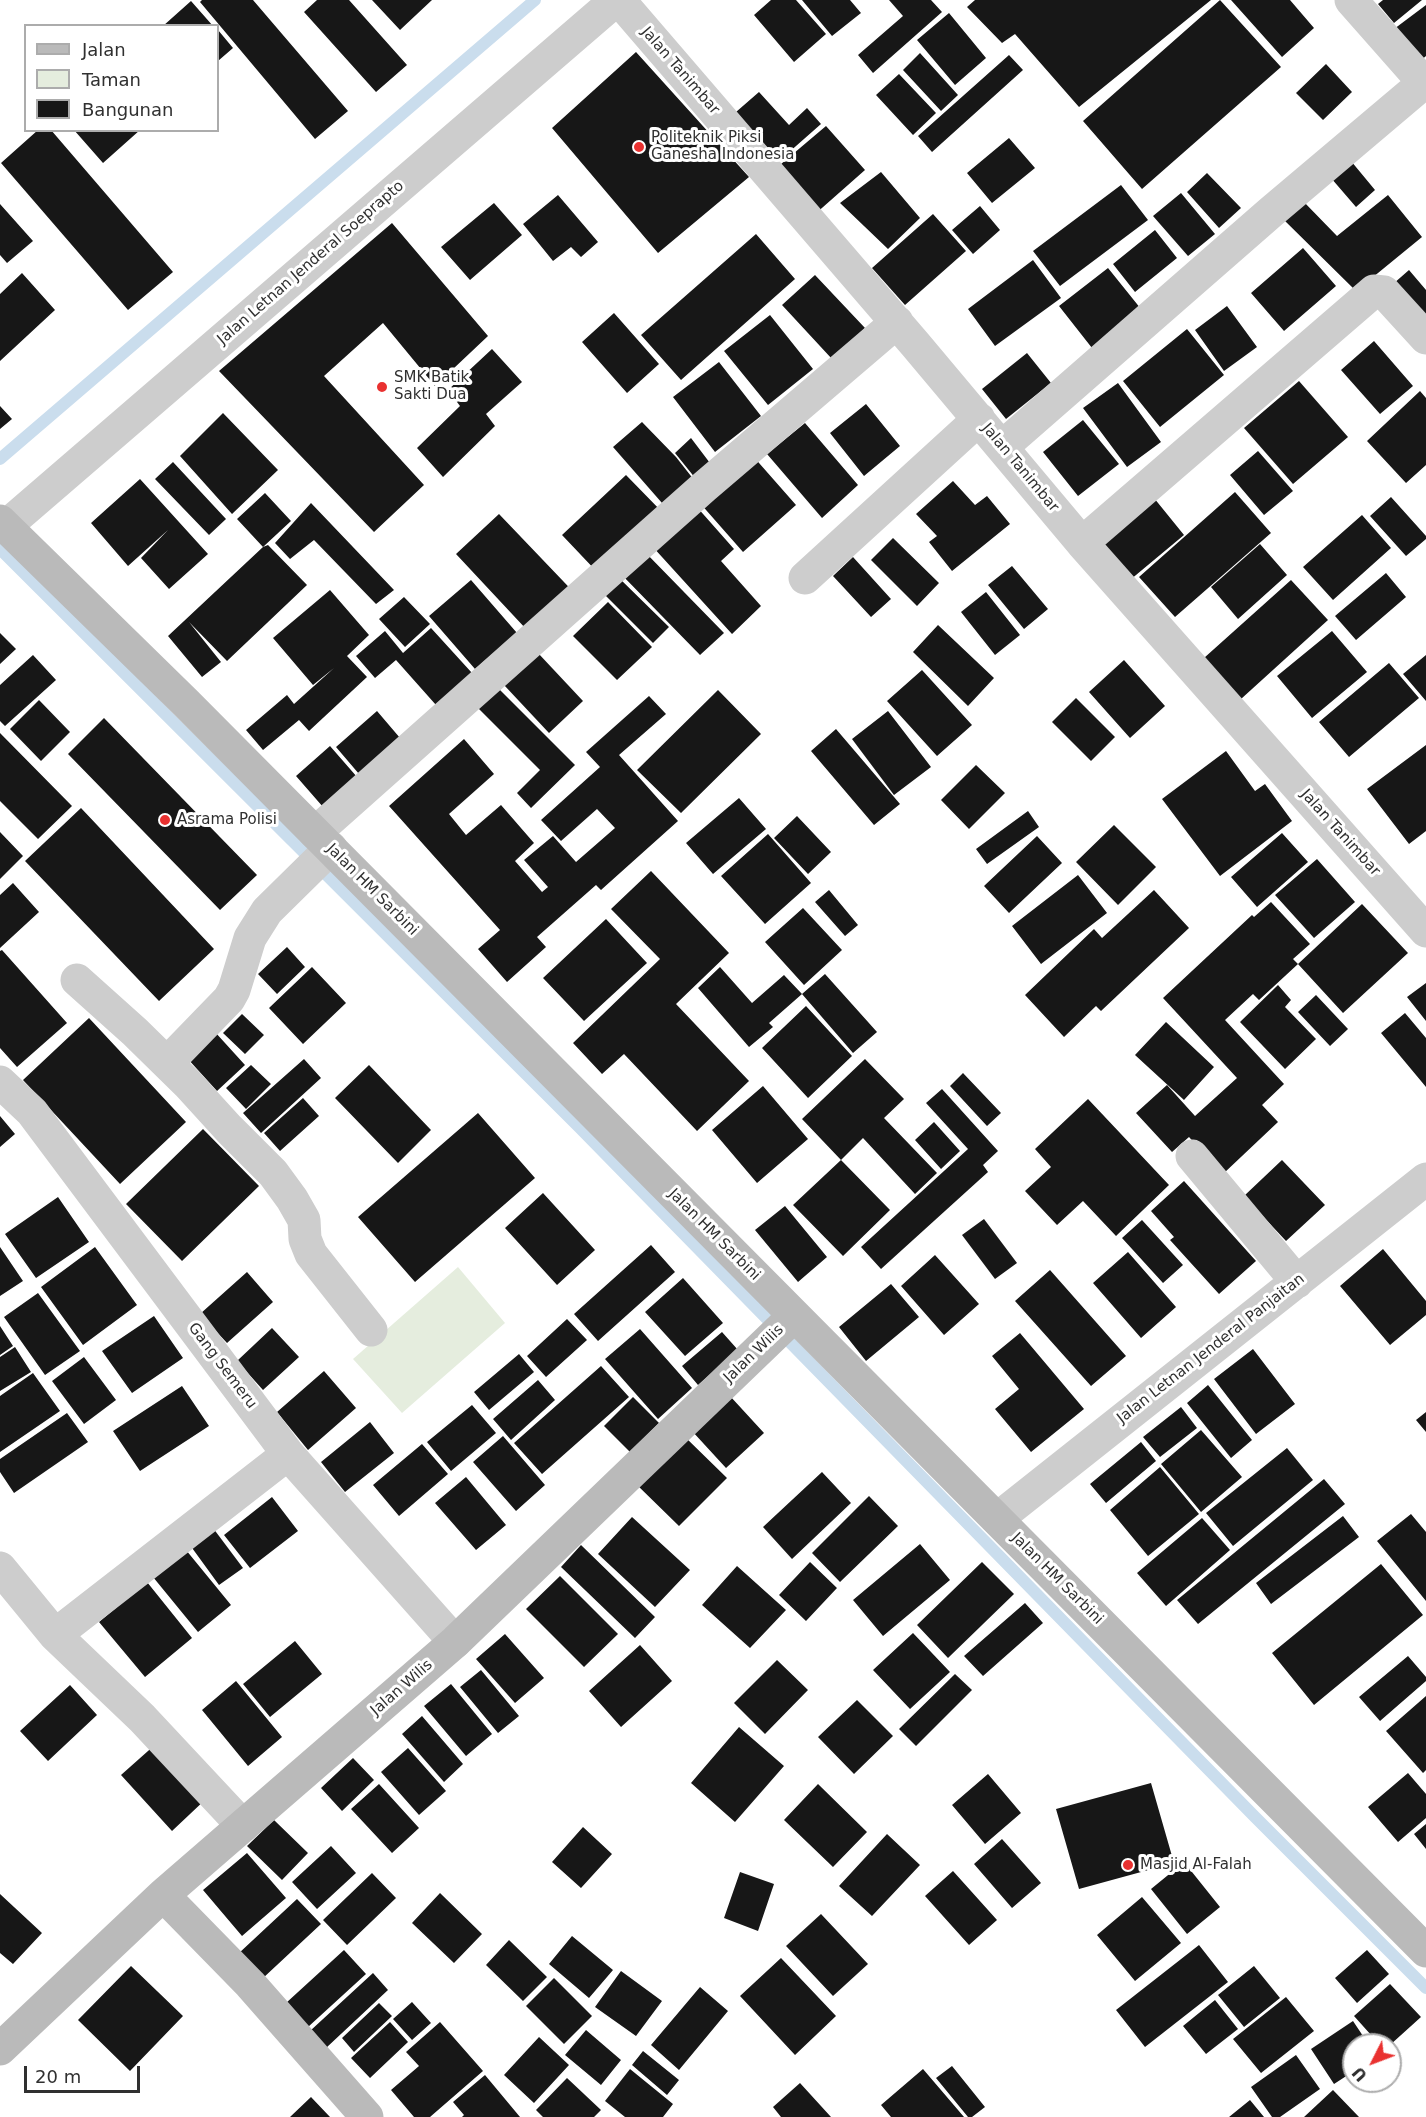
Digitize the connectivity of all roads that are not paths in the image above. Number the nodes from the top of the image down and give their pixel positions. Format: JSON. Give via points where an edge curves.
{"nodes":[{"id":1,"x":618,"y":0,"type":"edge"},
{"id":2,"x":1351,"y":0,"type":"edge"},
{"id":3,"x":1425,"y":83,"type":"edge"},
{"id":4,"x":897,"y":322,"type":"junction"},
{"id":5,"x":1426,"y":338,"type":"edge"},
{"id":6,"x":979,"y":419,"type":"junction"},
{"id":7,"x":1002,"y":447,"type":"junction"},
{"id":8,"x":3,"y":523,"type":"edge"},
{"id":9,"x":1082,"y":543,"type":"junction"},
{"id":10,"x":805,"y":578,"type":"dead end"},
{"id":11,"x":322,"y":846,"type":"junction"},
{"id":12,"x":1426,"y":931,"type":"edge"},
{"id":13,"x":77,"y":980,"type":"dead end"},
{"id":14,"x":167,"y":1063,"type":"junction"},
{"id":15,"x":0,"y":1082,"type":"edge"},
{"id":16,"x":1192,"y":1156,"type":"dead end"},
{"id":17,"x":1426,"y":1179,"type":"edge"},
{"id":18,"x":1297,"y":1281,"type":"junction"},
{"id":19,"x":784,"y":1326,"type":"junction"},
{"id":20,"x":371,"y":1330,"type":"dead end"},
{"id":21,"x":288,"y":1454,"type":"junction"},
{"id":22,"x":997,"y":1519,"type":"junction"},
{"id":23,"x":0,"y":1568,"type":"edge"},
{"id":24,"x":55,"y":1635,"type":"junction"},
{"id":25,"x":455,"y":1642,"type":"junction"},
{"id":26,"x":243,"y":1826,"type":"junction"},
{"id":27,"x":163,"y":1895,"type":"junction"},
{"id":28,"x":1426,"y":1951,"type":"edge"},
{"id":29,"x":0,"y":2049,"type":"edge"},
{"id":30,"x":368,"y":2117,"type":"edge"}],
"edges":[{"from":1,"to":4,"type":"street","name":"Jalan Tanimbar"},
{"from":1,"to":8,"type":"street","name":"Jalan Letnan Jenderal Soeprapto"},
{"from":2,"to":3,"type":"street"},
{"from":3,"to":7,"type":"street"},
{"from":4,"to":6,"type":"street","name":"Jalan Tanimbar"},
{"from":4,"to":11,"type":"street","via":[[695,495]]},
{"from":5,"to":9,"type":"street","via":[[1384,292],[1374,291]]},
{"from":6,"to":7,"type":"street","name":"Jalan Tanimbar"},
{"from":6,"to":10,"type":"street"},
{"from":7,"to":9,"type":"street","name":"Jalan Tanimbar"},
{"from":8,"to":11,"type":"main road","name":"Jalan HM Sarbini"},
{"from":9,"to":12,"type":"street","name":"Jalan Tanimbar"},
{"from":11,"to":14,"type":"street","via":[[267,911],[246,948],[229,999]]},
{"from":11,"to":19,"type":"main road","name":"Jalan HM Sarbini"},
{"from":13,"to":14,"type":"street"},
{"from":14,"to":20,"type":"street","via":[[273,1173],[304,1220],[311,1254]]},
{"from":15,"to":21,"type":"street","name":"Gang Semeru","via":[[32,1112]]},
{"from":16,"to":18,"type":"street"},
{"from":17,"to":18,"type":"street","name":"Jalan Letnan Jenderal Panjaitan"},
{"from":18,"to":22,"type":"street","name":"Jalan Letnan Jenderal Panjaitan"},
{"from":19,"to":22,"type":"main road","name":"Jalan HM Sarbini"},
{"from":19,"to":25,"type":"main road","name":"Jalan Wilis"},
{"from":21,"to":24,"type":"street"},
{"from":21,"to":25,"type":"street","name":"Gang Semeru"},
{"from":22,"to":28,"type":"main road","name":"Jalan HM Sarbini"},
{"from":23,"to":24,"type":"street"},
{"from":24,"to":26,"type":"street","via":[[142,1718]]},
{"from":25,"to":26,"type":"main road","name":"Jalan Wilis"},
{"from":26,"to":27,"type":"main road","name":"Jalan Wilis"},
{"from":27,"to":29,"type":"main road","name":"Jalan Wilis"},
{"from":27,"to":30,"type":"main road","via":[[250,1984]]}]}
